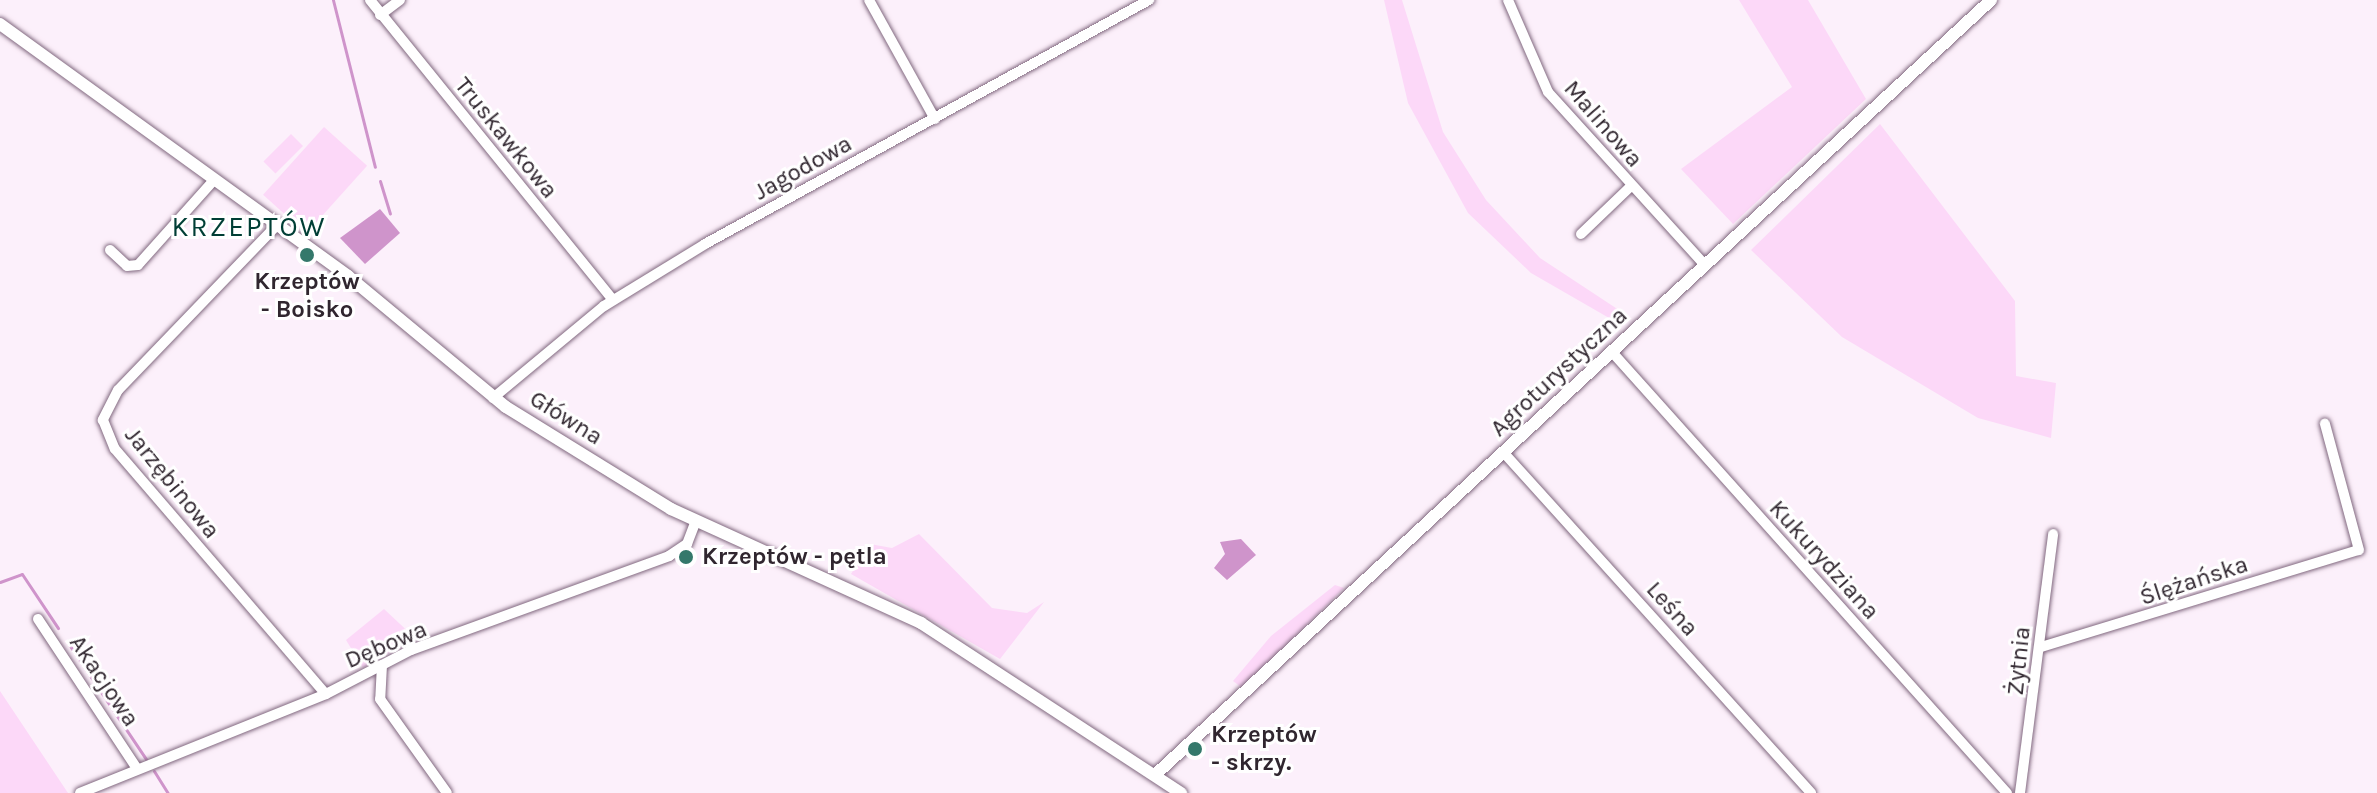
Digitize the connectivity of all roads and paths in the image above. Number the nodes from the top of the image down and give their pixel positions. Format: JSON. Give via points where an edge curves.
{"nodes":[{"id":1,"x":370,"y":0,"type":"edge"},
{"id":2,"x":400,"y":0,"type":"edge"},
{"id":3,"x":869,"y":0,"type":"edge"},
{"id":4,"x":1149,"y":0,"type":"edge"},
{"id":5,"x":1508,"y":0,"type":"edge"},
{"id":6,"x":1991,"y":0,"type":"edge"},
{"id":7,"x":380,"y":15,"type":"junction"},
{"id":8,"x":0,"y":24,"type":"edge"},
{"id":9,"x":935,"y":119,"type":"junction"},
{"id":10,"x":214,"y":180,"type":"junction"},
{"id":11,"x":1631,"y":186,"type":"junction"},
{"id":12,"x":277,"y":225,"type":"junction"},
{"id":13,"x":1581,"y":234,"type":"dead end"},
{"id":14,"x":110,"y":250,"type":"dead end"},
{"id":15,"x":1705,"y":265,"type":"junction"},
{"id":16,"x":613,"y":300,"type":"junction"},
{"id":17,"x":1612,"y":352,"type":"junction"},
{"id":18,"x":493,"y":398,"type":"junction"},
{"id":19,"x":2325,"y":424,"type":"dead end"},
{"id":20,"x":1504,"y":453,"type":"junction"},
{"id":21,"x":696,"y":521,"type":"junction"},
{"id":22,"x":2053,"y":534,"type":"dead end"},
{"id":23,"x":38,"y":619,"type":"dead end"},
{"id":24,"x":2041,"y":647,"type":"junction"},
{"id":25,"x":382,"y":665,"type":"junction"},
{"id":26,"x":326,"y":694,"type":"junction"},
{"id":27,"x":136,"y":767,"type":"junction"},
{"id":28,"x":1155,"y":775,"type":"junction"},
{"id":29,"x":80,"y":793,"type":"edge"},
{"id":30,"x":447,"y":793,"type":"edge"},
{"id":31,"x":1181,"y":793,"type":"edge"},
{"id":32,"x":1811,"y":793,"type":"edge"},
{"id":33,"x":2007,"y":793,"type":"edge"},
{"id":34,"x":2021,"y":793,"type":"edge"}],
"edges":[{"from":1,"to":7,"type":"street","name":"Truskawkowa"},
{"from":2,"to":7,"type":"street"},
{"from":3,"to":9,"type":"street"},
{"from":4,"to":9,"type":"street","name":"Jagodowa"},
{"from":5,"to":11,"type":"street","name":"Malinowa","via":[[1548,92]]},
{"from":6,"to":15,"type":"street","name":"Agroturystyczna"},
{"from":7,"to":16,"type":"street","name":"Truskawkowa"},
{"from":8,"to":10,"type":"street","name":"Główna"},
{"from":9,"to":16,"type":"street","name":"Jagodowa"},
{"from":10,"to":12,"type":"street","name":"Główna"},
{"from":10,"to":14,"type":"street","via":[[138,265],[127,266]]},
{"from":11,"to":13,"type":"street","name":"Malinowa"},
{"from":11,"to":15,"type":"street","name":"Malinowa"},
{"from":12,"to":18,"type":"street","name":"Główna"},
{"from":12,"to":26,"type":"street","name":"Jarzębinowa","via":[[118,390],[103,420],[115,449]]},
{"from":15,"to":17,"type":"street","name":"Agroturystyczna"},
{"from":16,"to":18,"type":"street","name":"Jagodowa"},
{"from":17,"to":20,"type":"street","name":"Agroturystyczna"},
{"from":17,"to":33,"type":"street","name":"Kukurydziana"},
{"from":18,"to":21,"type":"street","name":"Główna"},
{"from":19,"to":24,"type":"street","name":"Ślężańska","via":[[2359,550]]},
{"from":20,"to":28,"type":"street","name":"Agroturystyczna"},
{"from":20,"to":32,"type":"street","name":"Leśna"},
{"from":21,"to":25,"type":"street","name":"Dębowa","via":[[687,544],[669,556]]},
{"from":21,"to":28,"type":"street","name":"Główna","via":[[881,601]]},
{"from":22,"to":24,"type":"street","name":"Żytnia"},
{"from":23,"to":27,"type":"street","name":"Akacjowa"},
{"from":24,"to":34,"type":"street","name":"Żytnia"},
{"from":25,"to":26,"type":"street","name":"Dębowa"},
{"from":25,"to":30,"type":"street","via":[[380,699]]},
{"from":26,"to":27,"type":"street","name":"Dębowa"},
{"from":27,"to":29,"type":"street","name":"Dębowa"},
{"from":28,"to":31,"type":"street","name":"Główna"}]}
